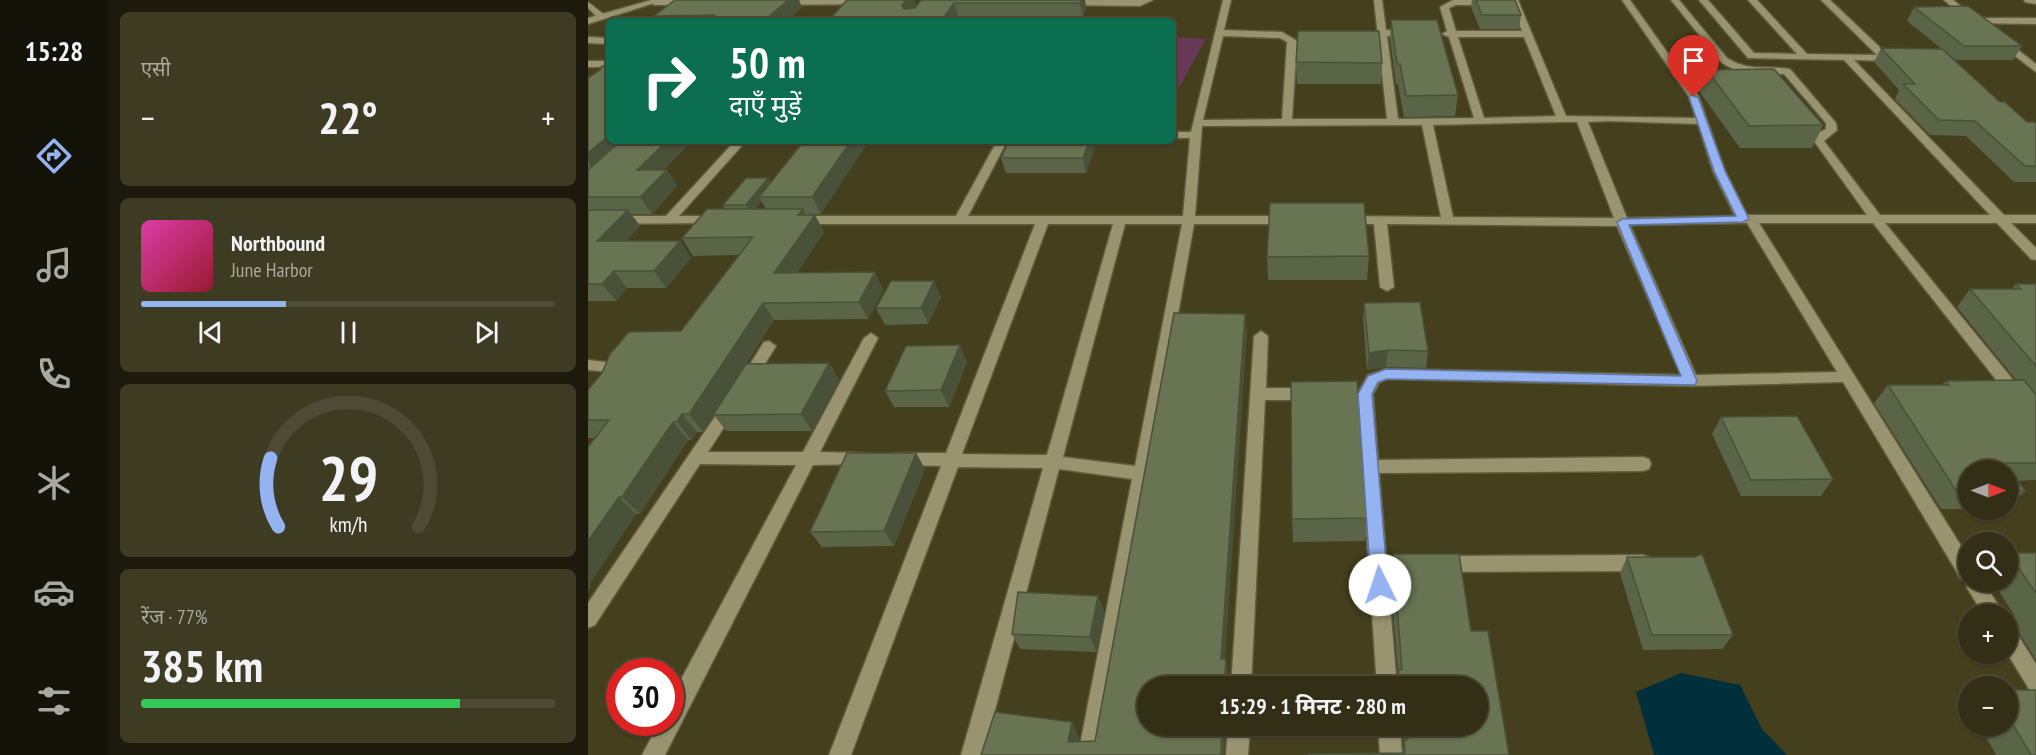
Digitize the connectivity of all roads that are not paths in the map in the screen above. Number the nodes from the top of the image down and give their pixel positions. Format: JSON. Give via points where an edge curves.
{"nodes":[{"id":1,"x":1060,"y":0,"type":"edge"},
{"id":2,"x":1149,"y":0,"type":"edge"},
{"id":3,"x":1227,"y":0,"type":"edge"},
{"id":4,"x":1377,"y":0,"type":"edge"},
{"id":5,"x":1626,"y":0,"type":"edge"},
{"id":6,"x":1675,"y":0,"type":"edge"},
{"id":7,"x":1703,"y":0,"type":"edge"},
{"id":8,"x":1752,"y":0,"type":"edge"},
{"id":9,"x":1825,"y":0,"type":"edge"},
{"id":10,"x":1948,"y":0,"type":"edge"},
{"id":11,"x":2028,"y":0,"type":"edge"},
{"id":12,"x":657,"y":1,"type":"edge"},
{"id":13,"x":1514,"y":1,"type":"edge"},
{"id":14,"x":701,"y":2,"type":"edge"},
{"id":15,"x":769,"y":2,"type":"edge"},
{"id":16,"x":876,"y":2,"type":"edge"},
{"id":17,"x":2036,"y":2,"type":"edge"},
{"id":18,"x":588,"y":4,"type":"edge"},
{"id":19,"x":602,"y":17,"type":"junction"},
{"id":20,"x":588,"y":21,"type":"edge"},
{"id":21,"x":1974,"y":21,"type":"junction"},
{"id":22,"x":2036,"y":21,"type":"edge"},
{"id":23,"x":1219,"y":33,"type":"junction"},
{"id":24,"x":1382,"y":33,"type":"junction"},
{"id":25,"x":1423,"y":34,"type":"edge"},
{"id":26,"x":1433,"y":34,"type":"edge"},
{"id":27,"x":1454,"y":34,"type":"junction"},
{"id":28,"x":1527,"y":34,"type":"junction"},
{"id":29,"x":588,"y":40,"type":"edge"},
{"id":30,"x":606,"y":41,"type":"edge"},
{"id":31,"x":1776,"y":57,"type":"junction"},
{"id":32,"x":1805,"y":57,"type":"junction"},
{"id":33,"x":1847,"y":58,"type":"junction"},
{"id":34,"x":1886,"y":58,"type":"junction"},
{"id":35,"x":1911,"y":58,"type":"edge"},
{"id":36,"x":588,"y":64,"type":"edge"},
{"id":37,"x":606,"y":64,"type":"edge"},
{"id":38,"x":2036,"y":69,"type":"edge"},
{"id":39,"x":1787,"y":71,"type":"junction"},
{"id":40,"x":1563,"y":120,"type":"junction"},
{"id":41,"x":1581,"y":120,"type":"junction"},
{"id":42,"x":1480,"y":121,"type":"junction"},
{"id":43,"x":1701,"y":121,"type":"junction"},
{"id":44,"x":1393,"y":122,"type":"junction"},
{"id":45,"x":1427,"y":122,"type":"junction"},
{"id":46,"x":1197,"y":123,"type":"junction"},
{"id":47,"x":1287,"y":123,"type":"junction"},
{"id":48,"x":1176,"y":135,"type":"edge"},
{"id":49,"x":1196,"y":135,"type":"junction"},
{"id":50,"x":738,"y":144,"type":"edge"},
{"id":51,"x":1000,"y":144,"type":"edge"},
{"id":52,"x":1747,"y":219,"type":"junction"},
{"id":53,"x":1876,"y":219,"type":"junction"},
{"id":54,"x":2000,"y":219,"type":"junction"},
{"id":55,"x":2036,"y":219,"type":"edge"},
{"id":56,"x":588,"y":220,"type":"edge"},
{"id":57,"x":669,"y":220,"type":"junction"},
{"id":58,"x":733,"y":220,"type":"edge"},
{"id":59,"x":789,"y":220,"type":"edge"},
{"id":60,"x":960,"y":220,"type":"junction"},
{"id":61,"x":1043,"y":220,"type":"junction"},
{"id":62,"x":1120,"y":220,"type":"junction"},
{"id":63,"x":1189,"y":220,"type":"junction"},
{"id":64,"x":1303,"y":220,"type":"edge"},
{"id":65,"x":1336,"y":220,"type":"edge"},
{"id":66,"x":1380,"y":220,"type":"junction"},
{"id":67,"x":1448,"y":220,"type":"junction"},
{"id":68,"x":1622,"y":222,"type":"junction"},
{"id":69,"x":2036,"y":256,"type":"edge"},
{"id":70,"x":1386,"y":287,"type":"dead end"},
{"id":71,"x":1261,"y":336,"type":"dead end"},
{"id":72,"x":871,"y":338,"type":"dead end"},
{"id":73,"x":769,"y":346,"type":"dead end"},
{"id":74,"x":588,"y":365,"type":"edge"},
{"id":75,"x":1847,"y":378,"type":"junction"},
{"id":76,"x":1690,"y":381,"type":"junction"},
{"id":77,"x":611,"y":384,"type":"edge"},
{"id":78,"x":1258,"y":394,"type":"junction"},
{"id":79,"x":1330,"y":394,"type":"edge"},
{"id":80,"x":2036,"y":419,"type":"edge"},
{"id":81,"x":698,"y":458,"type":"junction"},
{"id":82,"x":952,"y":459,"type":"junction"},
{"id":83,"x":807,"y":460,"type":"junction"},
{"id":84,"x":1053,"y":462,"type":"junction"},
{"id":85,"x":1643,"y":464,"type":"dead end"},
{"id":86,"x":1372,"y":467,"type":"junction"},
{"id":87,"x":1140,"y":473,"type":"junction"},
{"id":88,"x":1958,"y":557,"type":"edge"},
{"id":89,"x":1661,"y":562,"type":"edge"},
{"id":90,"x":1425,"y":564,"type":"edge"},
{"id":91,"x":588,"y":619,"type":"edge"},
{"id":92,"x":2018,"y":653,"type":"edge"},
{"id":93,"x":1242,"y":676,"type":"edge"},
{"id":94,"x":1387,"y":676,"type":"edge"},
{"id":95,"x":2036,"y":682,"type":"edge"},
{"id":96,"x":684,"y":695,"type":"edge"},
{"id":97,"x":663,"y":736,"type":"edge"},
{"id":98,"x":1238,"y":736,"type":"edge"},
{"id":99,"x":1390,"y":736,"type":"edge"},
{"id":100,"x":653,"y":755,"type":"edge"},
{"id":101,"x":840,"y":755,"type":"edge"},
{"id":102,"x":972,"y":755,"type":"edge"},
{"id":103,"x":1089,"y":755,"type":"edge"},
{"id":104,"x":1237,"y":755,"type":"edge"},
{"id":105,"x":1391,"y":755,"type":"edge"}],
"edges":[{"from":1,"to":2,"type":"street"},
{"from":3,"to":23,"type":"street"},
{"from":4,"to":24,"type":"street"},
{"from":5,"to":43,"type":"street","via":[[1694,97]]},
{"from":6,"to":39,"type":"street","via":[[1731,66],[1740,70]]},
{"from":7,"to":31,"type":"street","via":[[1747,53]]},
{"from":8,"to":32,"type":"street"},
{"from":9,"to":34,"type":"street"},
{"from":10,"to":21,"type":"street"},
{"from":11,"to":17,"type":"street"},
{"from":12,"to":14,"type":"street"},
{"from":12,"to":19,"type":"street"},
{"from":13,"to":27,"type":"street","via":[[1448,4],[1444,7]]},
{"from":13,"to":28,"type":"street"},
{"from":15,"to":16,"type":"street"},
{"from":18,"to":19,"type":"lane"},
{"from":19,"to":20,"type":"street"},
{"from":21,"to":22,"type":"street"},
{"from":21,"to":38,"type":"street"},
{"from":23,"to":46,"type":"street"},
{"from":23,"to":47,"type":"street","via":[[1282,35],[1292,41]]},
{"from":24,"to":25,"type":"street"},
{"from":24,"to":44,"type":"street"},
{"from":26,"to":27,"type":"street"},
{"from":27,"to":28,"type":"street"},
{"from":27,"to":42,"type":"street"},
{"from":28,"to":40,"type":"street"},
{"from":29,"to":30,"type":"street"},
{"from":31,"to":32,"type":"street"},
{"from":31,"to":39,"type":"street"},
{"from":32,"to":33,"type":"street"},
{"from":33,"to":34,"type":"street"},
{"from":33,"to":54,"type":"street"},
{"from":34,"to":35,"type":"street"},
{"from":36,"to":37,"type":"street"},
{"from":39,"to":53,"type":"street","via":[[1831,123],[1832,130],[1819,141]]},
{"from":40,"to":41,"type":"street"},
{"from":40,"to":42,"type":"street"},
{"from":41,"to":43,"type":"street"},
{"from":41,"to":68,"type":"street"},
{"from":42,"to":45,"type":"street"},
{"from":43,"to":52,"type":"street","via":[[1719,171]]},
{"from":44,"to":45,"type":"street"},
{"from":44,"to":47,"type":"street"},
{"from":45,"to":67,"type":"street"},
{"from":46,"to":47,"type":"street"},
{"from":46,"to":49,"type":"street"},
{"from":48,"to":49,"type":"street"},
{"from":49,"to":63,"type":"street"},
{"from":50,"to":57,"type":"street"},
{"from":51,"to":60,"type":"street"},
{"from":52,"to":53,"type":"street"},
{"from":52,"to":68,"type":"street"},
{"from":52,"to":75,"type":"street"},
{"from":53,"to":54,"type":"street"},
{"from":53,"to":80,"type":"street"},
{"from":54,"to":55,"type":"street"},
{"from":54,"to":69,"type":"street"},
{"from":56,"to":57,"type":"street"},
{"from":57,"to":58,"type":"street"},
{"from":59,"to":60,"type":"street"},
{"from":60,"to":61,"type":"street"},
{"from":61,"to":62,"type":"street"},
{"from":61,"to":82,"type":"street"},
{"from":62,"to":63,"type":"street"},
{"from":62,"to":84,"type":"street"},
{"from":63,"to":64,"type":"street"},
{"from":63,"to":87,"type":"street"},
{"from":65,"to":66,"type":"street"},
{"from":66,"to":67,"type":"street"},
{"from":66,"to":70,"type":"street"},
{"from":67,"to":68,"type":"street"},
{"from":68,"to":76,"type":"street"},
{"from":71,"to":78,"type":"street"},
{"from":72,"to":83,"type":"street"},
{"from":73,"to":81,"type":"street"},
{"from":74,"to":77,"type":"street","via":[[617,368]]},
{"from":75,"to":76,"type":"street"},
{"from":75,"to":88,"type":"street"},
{"from":76,"to":86,"type":"street","via":[[1386,374],[1373,379],[1360,394]]},
{"from":78,"to":79,"type":"street"},
{"from":78,"to":93,"type":"street"},
{"from":81,"to":83,"type":"street"},
{"from":81,"to":91,"type":"street"},
{"from":82,"to":83,"type":"street"},
{"from":82,"to":84,"type":"street"},
{"from":82,"to":101,"type":"street"},
{"from":83,"to":96,"type":"street"},
{"from":84,"to":87,"type":"street"},
{"from":84,"to":102,"type":"street"},
{"from":85,"to":86,"type":"street"},
{"from":86,"to":94,"type":"street","via":[[1384,564]]},
{"from":87,"to":103,"type":"street"},
{"from":89,"to":90,"type":"street"},
{"from":92,"to":95,"type":"street"},
{"from":97,"to":100,"type":"street"},
{"from":98,"to":104,"type":"street"},
{"from":99,"to":105,"type":"street"}]}
